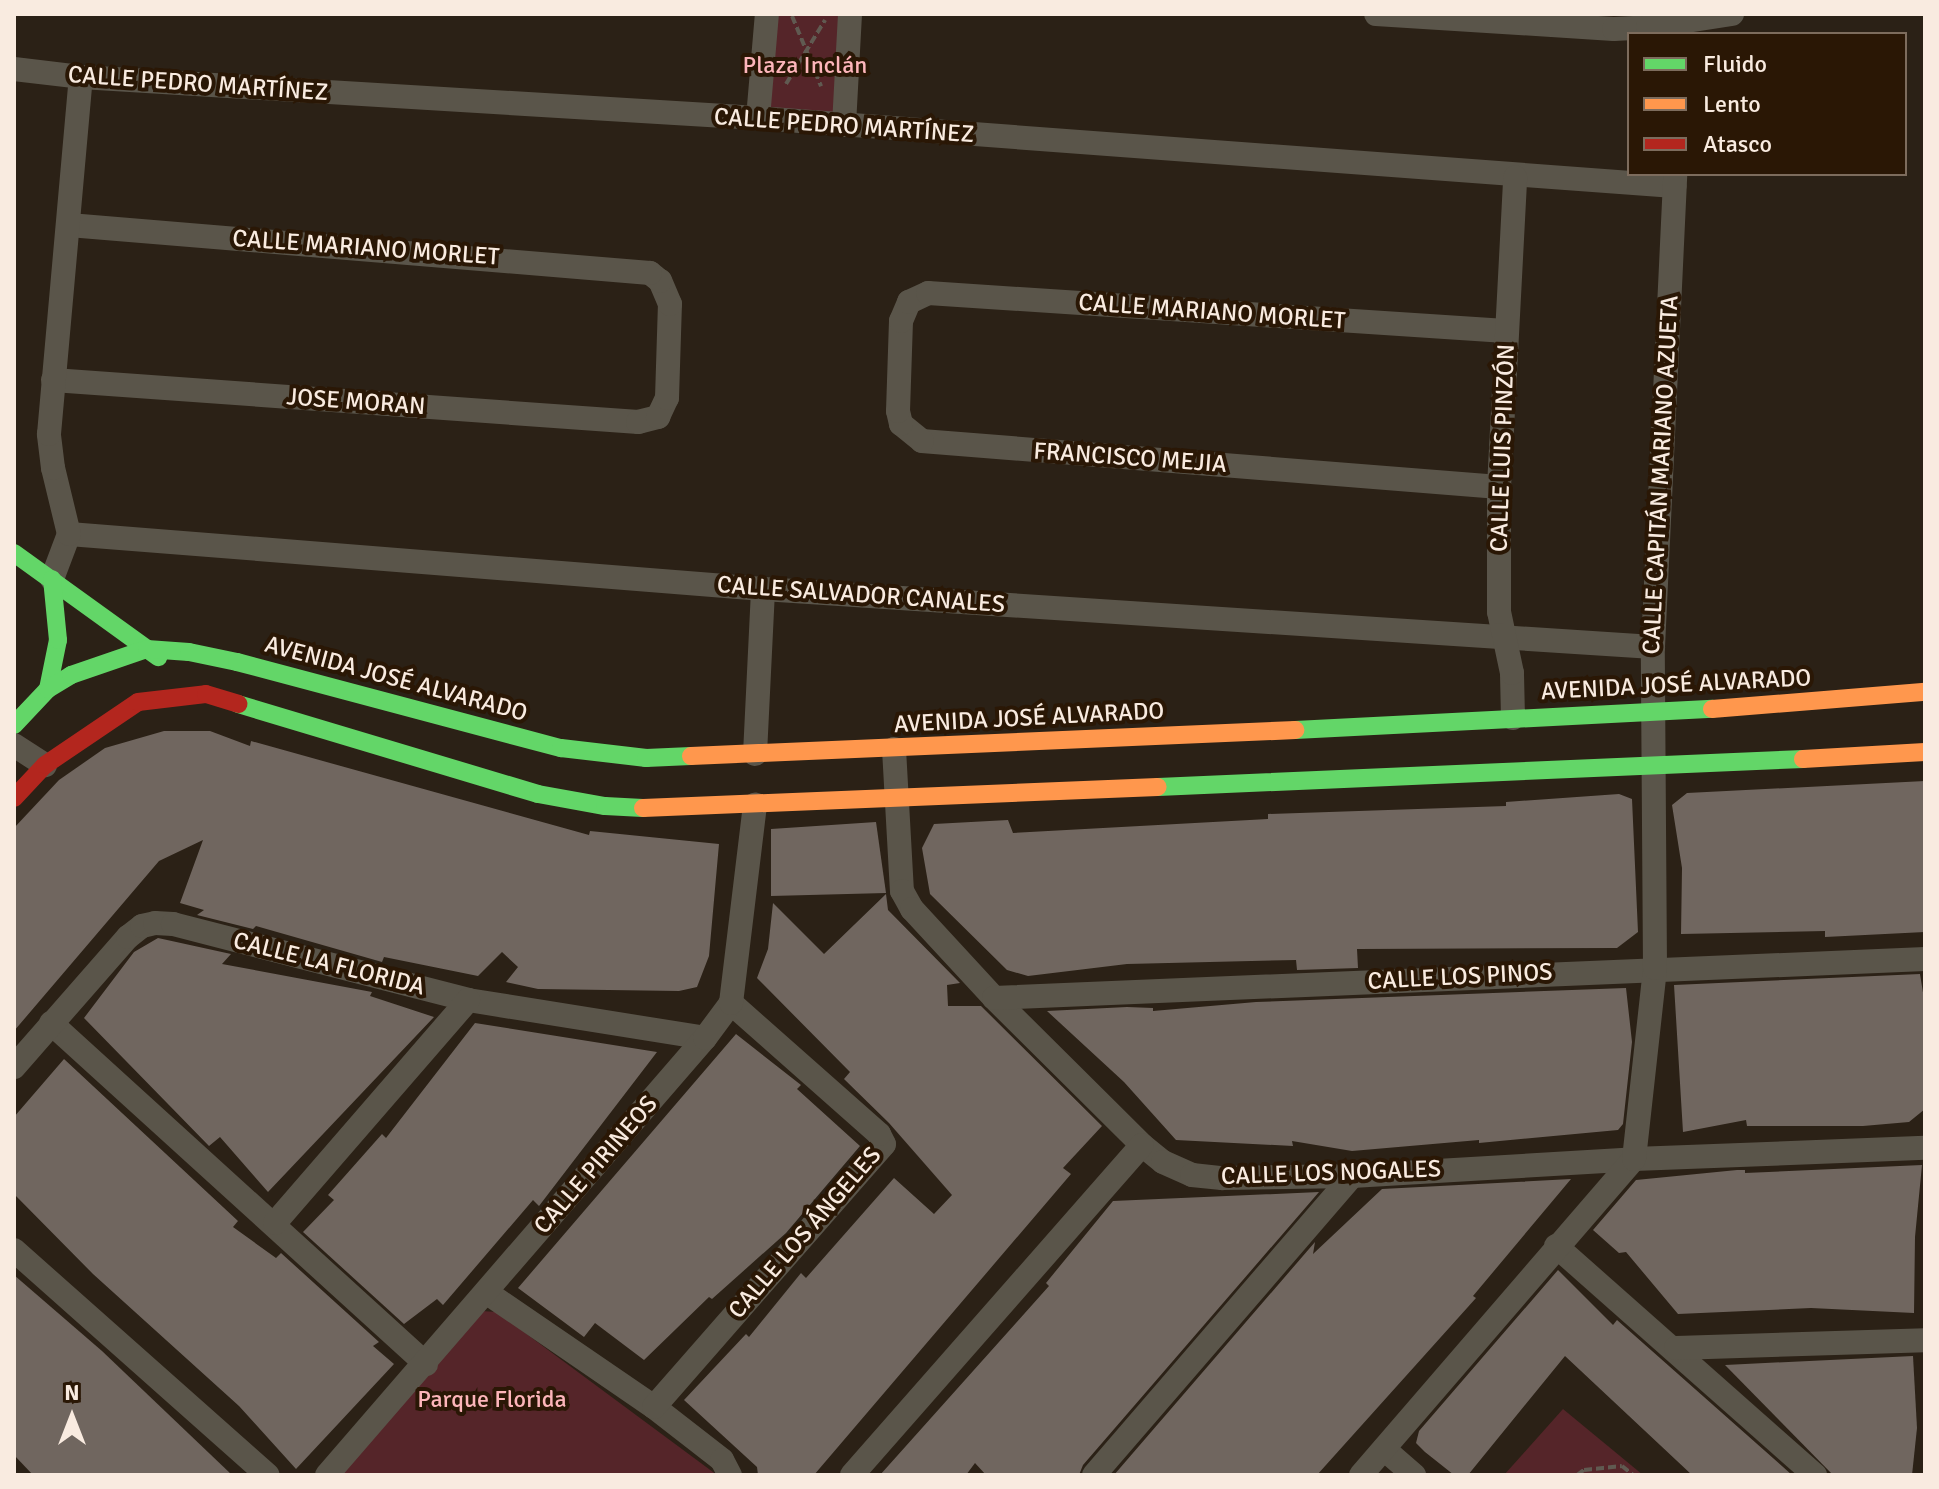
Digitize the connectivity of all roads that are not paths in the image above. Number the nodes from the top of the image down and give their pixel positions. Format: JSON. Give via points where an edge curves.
{"nodes":[{"id":1,"x":767,"y":14,"type":"edge"},
{"id":2,"x":850,"y":14,"type":"edge"},
{"id":3,"x":1376,"y":14,"type":"edge"},
{"id":4,"x":1732,"y":14,"type":"edge"},
{"id":5,"x":1519,"y":19,"type":"edge"},
{"id":6,"x":1686,"y":23,"type":"edge"},
{"id":7,"x":14,"y":69,"type":"edge"},
{"id":8,"x":81,"y":77,"type":"junction"},
{"id":9,"x":758,"y":118,"type":"junction"},
{"id":10,"x":844,"y":125,"type":"junction"},
{"id":11,"x":1515,"y":177,"type":"junction"},
{"id":12,"x":1675,"y":180,"type":"edge"},
{"id":13,"x":69,"y":225,"type":"junction"},
{"id":14,"x":917,"y":296,"type":"joint"},
{"id":15,"x":1506,"y":331,"type":"junction"},
{"id":16,"x":53,"y":380,"type":"junction"},
{"id":17,"x":658,"y":417,"type":"joint"},
{"id":18,"x":1499,"y":487,"type":"junction"},
{"id":19,"x":69,"y":534,"type":"junction"},
{"id":20,"x":14,"y":553,"type":"edge"},
{"id":21,"x":52,"y":579,"type":"junction"},
{"id":22,"x":763,"y":589,"type":"junction"},
{"id":23,"x":1504,"y":638,"type":"junction"},
{"id":24,"x":1653,"y":647,"type":"junction"},
{"id":25,"x":147,"y":649,"type":"junction"},
{"id":26,"x":48,"y":689,"type":"junction"},
{"id":27,"x":1925,"y":692,"type":"edge"},
{"id":28,"x":206,"y":694,"type":"junction"},
{"id":29,"x":1652,"y":714,"type":"junction"},
{"id":30,"x":1513,"y":718,"type":"junction"},
{"id":31,"x":14,"y":725,"type":"edge"},
{"id":32,"x":14,"y":745,"type":"edge"},
{"id":33,"x":894,"y":749,"type":"junction"},
{"id":34,"x":1925,"y":752,"type":"edge"},
{"id":35,"x":755,"y":754,"type":"junction"},
{"id":36,"x":45,"y":765,"type":"junction"},
{"id":37,"x":1653,"y":766,"type":"junction"},
{"id":38,"x":14,"y":798,"type":"edge"},
{"id":39,"x":895,"y":799,"type":"junction"},
{"id":40,"x":755,"y":804,"type":"junction"},
{"id":41,"x":1925,"y":959,"type":"edge"},
{"id":42,"x":1655,"y":968,"type":"junction"},
{"id":43,"x":994,"y":998,"type":"junction"},
{"id":44,"x":468,"y":1000,"type":"junction"},
{"id":45,"x":731,"y":1003,"type":"junction"},
{"id":46,"x":51,"y":1023,"type":"junction"},
{"id":47,"x":705,"y":1038,"type":"junction"},
{"id":48,"x":14,"y":1067,"type":"edge"},
{"id":49,"x":1142,"y":1145,"type":"junction"},
{"id":50,"x":1925,"y":1148,"type":"edge"},
{"id":51,"x":1634,"y":1159,"type":"junction"},
{"id":52,"x":1352,"y":1176,"type":"junction"},
{"id":53,"x":275,"y":1223,"type":"junction"},
{"id":54,"x":1556,"y":1246,"type":"junction"},
{"id":55,"x":14,"y":1250,"type":"edge"},
{"id":56,"x":486,"y":1292,"type":"junction"},
{"id":57,"x":1925,"y":1340,"type":"edge"},
{"id":58,"x":1676,"y":1348,"type":"junction"},
{"id":59,"x":426,"y":1364,"type":"junction"},
{"id":60,"x":654,"y":1407,"type":"junction"},
{"id":61,"x":1384,"y":1449,"type":"junction"},
{"id":62,"x":267,"y":1475,"type":"edge"},
{"id":63,"x":327,"y":1475,"type":"edge"},
{"id":64,"x":730,"y":1475,"type":"edge"},
{"id":65,"x":852,"y":1475,"type":"edge"},
{"id":66,"x":1094,"y":1475,"type":"edge"},
{"id":67,"x":1361,"y":1475,"type":"edge"},
{"id":68,"x":1414,"y":1475,"type":"edge"},
{"id":69,"x":1815,"y":1475,"type":"edge"}],
"edges":[{"from":1,"to":9,"type":"street"},
{"from":2,"to":10,"type":"street"},
{"from":3,"to":5,"type":"street"},
{"from":4,"to":6,"type":"street"},
{"from":5,"to":6,"type":"street","via":[[1614,29]]},
{"from":7,"to":8,"type":"street","name":"CALLE PEDRO MARTÍNEZ"},
{"from":8,"to":9,"type":"street","name":"CALLE PEDRO MARTÍNEZ"},
{"from":8,"to":13,"type":"street"},
{"from":9,"to":10,"type":"street","name":"CALLE PEDRO MARTÍNEZ"},
{"from":10,"to":11,"type":"street","name":"CALLE PEDRO MARTÍNEZ"},
{"from":11,"to":12,"type":"street","name":"CALLE PEDRO MARTÍNEZ"},
{"from":11,"to":15,"type":"street","name":"CALLE LUIS PINZÓN"},
{"from":12,"to":24,"type":"street","name":"CALLE CAPITÁN MARIANO AZUETA"},
{"from":13,"to":16,"type":"street"},
{"from":13,"to":17,"type":"street","name":"CALLE MARIANO MORLET","via":[[650,273],[660,281],[670,304],[667,398]]},
{"from":14,"to":15,"type":"street","name":"CALLE MARIANO MORLET"},
{"from":14,"to":18,"type":"street","name":"FRANCISCO MEJIA","via":[[901,321],[898,411],[901,424],[922,441]]},
{"from":15,"to":18,"type":"street","name":"CALLE LUIS PINZÓN"},
{"from":16,"to":17,"type":"street","name":"JOSE MORAN","via":[[638,422]]},
{"from":16,"to":19,"type":"street","via":[[50,445]]},
{"from":18,"to":23,"type":"street","name":"CALLE LUIS PINZÓN","via":[[1499,612]]},
{"from":19,"to":21,"type":"street"},
{"from":19,"to":22,"type":"street","name":"CALLE SALVADOR CANALES"},
{"from":20,"to":21,"type":"street"},
{"from":21,"to":25,"type":"street"},
{"from":21,"to":26,"type":"street","via":[[58,640]]},
{"from":22,"to":23,"type":"street","name":"CALLE SALVADOR CANALES"},
{"from":22,"to":35,"type":"street"},
{"from":23,"to":24,"type":"street","name":"CALLE SALVADOR CANALES"},
{"from":23,"to":30,"type":"street","name":"CALLE LUIS PINZÓN","via":[[1512,673]]},
{"from":24,"to":29,"type":"street","name":"CALLE CAPITÁN MARIANO AZUETA"},
{"from":25,"to":26,"type":"street","via":[[110,659]]},
{"from":25,"to":28,"type":"street"},
{"from":25,"to":35,"type":"street","name":"AVENIDA JOSÉ ALVARADO","via":[[237,662],[561,748],[646,758]]},
{"from":26,"to":31,"type":"street"},
{"from":27,"to":29,"type":"street","name":"AVENIDA JOSÉ ALVARADO"},
{"from":28,"to":36,"type":"street","via":[[138,702]]},
{"from":28,"to":40,"type":"street","via":[[581,803],[677,808]]},
{"from":29,"to":30,"type":"street","name":"AVENIDA JOSÉ ALVARADO"},
{"from":29,"to":37,"type":"street","name":"CALLE CAPITÁN MARIANO AZUETA"},
{"from":30,"to":33,"type":"street","name":"AVENIDA JOSÉ ALVARADO"},
{"from":32,"to":36,"type":"street"},
{"from":33,"to":35,"type":"street","name":"AVENIDA JOSÉ ALVARADO"},
{"from":33,"to":39,"type":"street","name":"CALLE LOS NOGALES"},
{"from":34,"to":37,"type":"street"},
{"from":36,"to":38,"type":"street"},
{"from":37,"to":39,"type":"street"},
{"from":37,"to":42,"type":"street","name":"CALLE CAPITÁN MARIANO AZUETA"},
{"from":39,"to":40,"type":"street"},
{"from":39,"to":43,"type":"street","name":"CALLE LOS NOGALES","via":[[902,891],[912,909]]},
{"from":40,"to":45,"type":"street","name":"CALLE PIRINEOS"},
{"from":41,"to":42,"type":"street","name":"CALLE LOS PINOS"},
{"from":42,"to":43,"type":"street","name":"CALLE LOS PINOS"},
{"from":42,"to":51,"type":"street","name":"CALLE CAPITÁN MARIANO AZUETA"},
{"from":43,"to":49,"type":"street","name":"CALLE LOS NOGALES"},
{"from":44,"to":46,"type":"street","name":"CALLE LA FLORIDA","via":[[155,923],[128,937]]},
{"from":44,"to":47,"type":"street","name":"CALLE LA FLORIDA"},
{"from":44,"to":53,"type":"street"},
{"from":45,"to":47,"type":"street","name":"CALLE PIRINEOS"},
{"from":45,"to":60,"type":"street","name":"CALLE LOS ÁNGELES","via":[[884,1144]]},
{"from":46,"to":48,"type":"street","name":"CALLE LA FLORIDA"},
{"from":46,"to":53,"type":"street"},
{"from":47,"to":56,"type":"street","name":"CALLE PIRINEOS"},
{"from":49,"to":52,"type":"street","name":"CALLE LOS NOGALES","via":[[1192,1175]]},
{"from":49,"to":65,"type":"street"},
{"from":50,"to":51,"type":"street","name":"CALLE LOS NOGALES"},
{"from":51,"to":52,"type":"street","name":"CALLE LOS NOGALES"},
{"from":51,"to":54,"type":"street"},
{"from":52,"to":66,"type":"street"},
{"from":53,"to":59,"type":"street"},
{"from":54,"to":58,"type":"street"},
{"from":54,"to":61,"type":"street"},
{"from":55,"to":62,"type":"street"},
{"from":56,"to":59,"type":"street","name":"CALLE PIRINEOS"},
{"from":56,"to":60,"type":"street"},
{"from":57,"to":58,"type":"street"},
{"from":58,"to":69,"type":"street"},
{"from":59,"to":63,"type":"street","name":"CALLE PIRINEOS"},
{"from":60,"to":64,"type":"street","via":[[722,1460]]},
{"from":61,"to":67,"type":"street"},
{"from":61,"to":68,"type":"street"}]}
